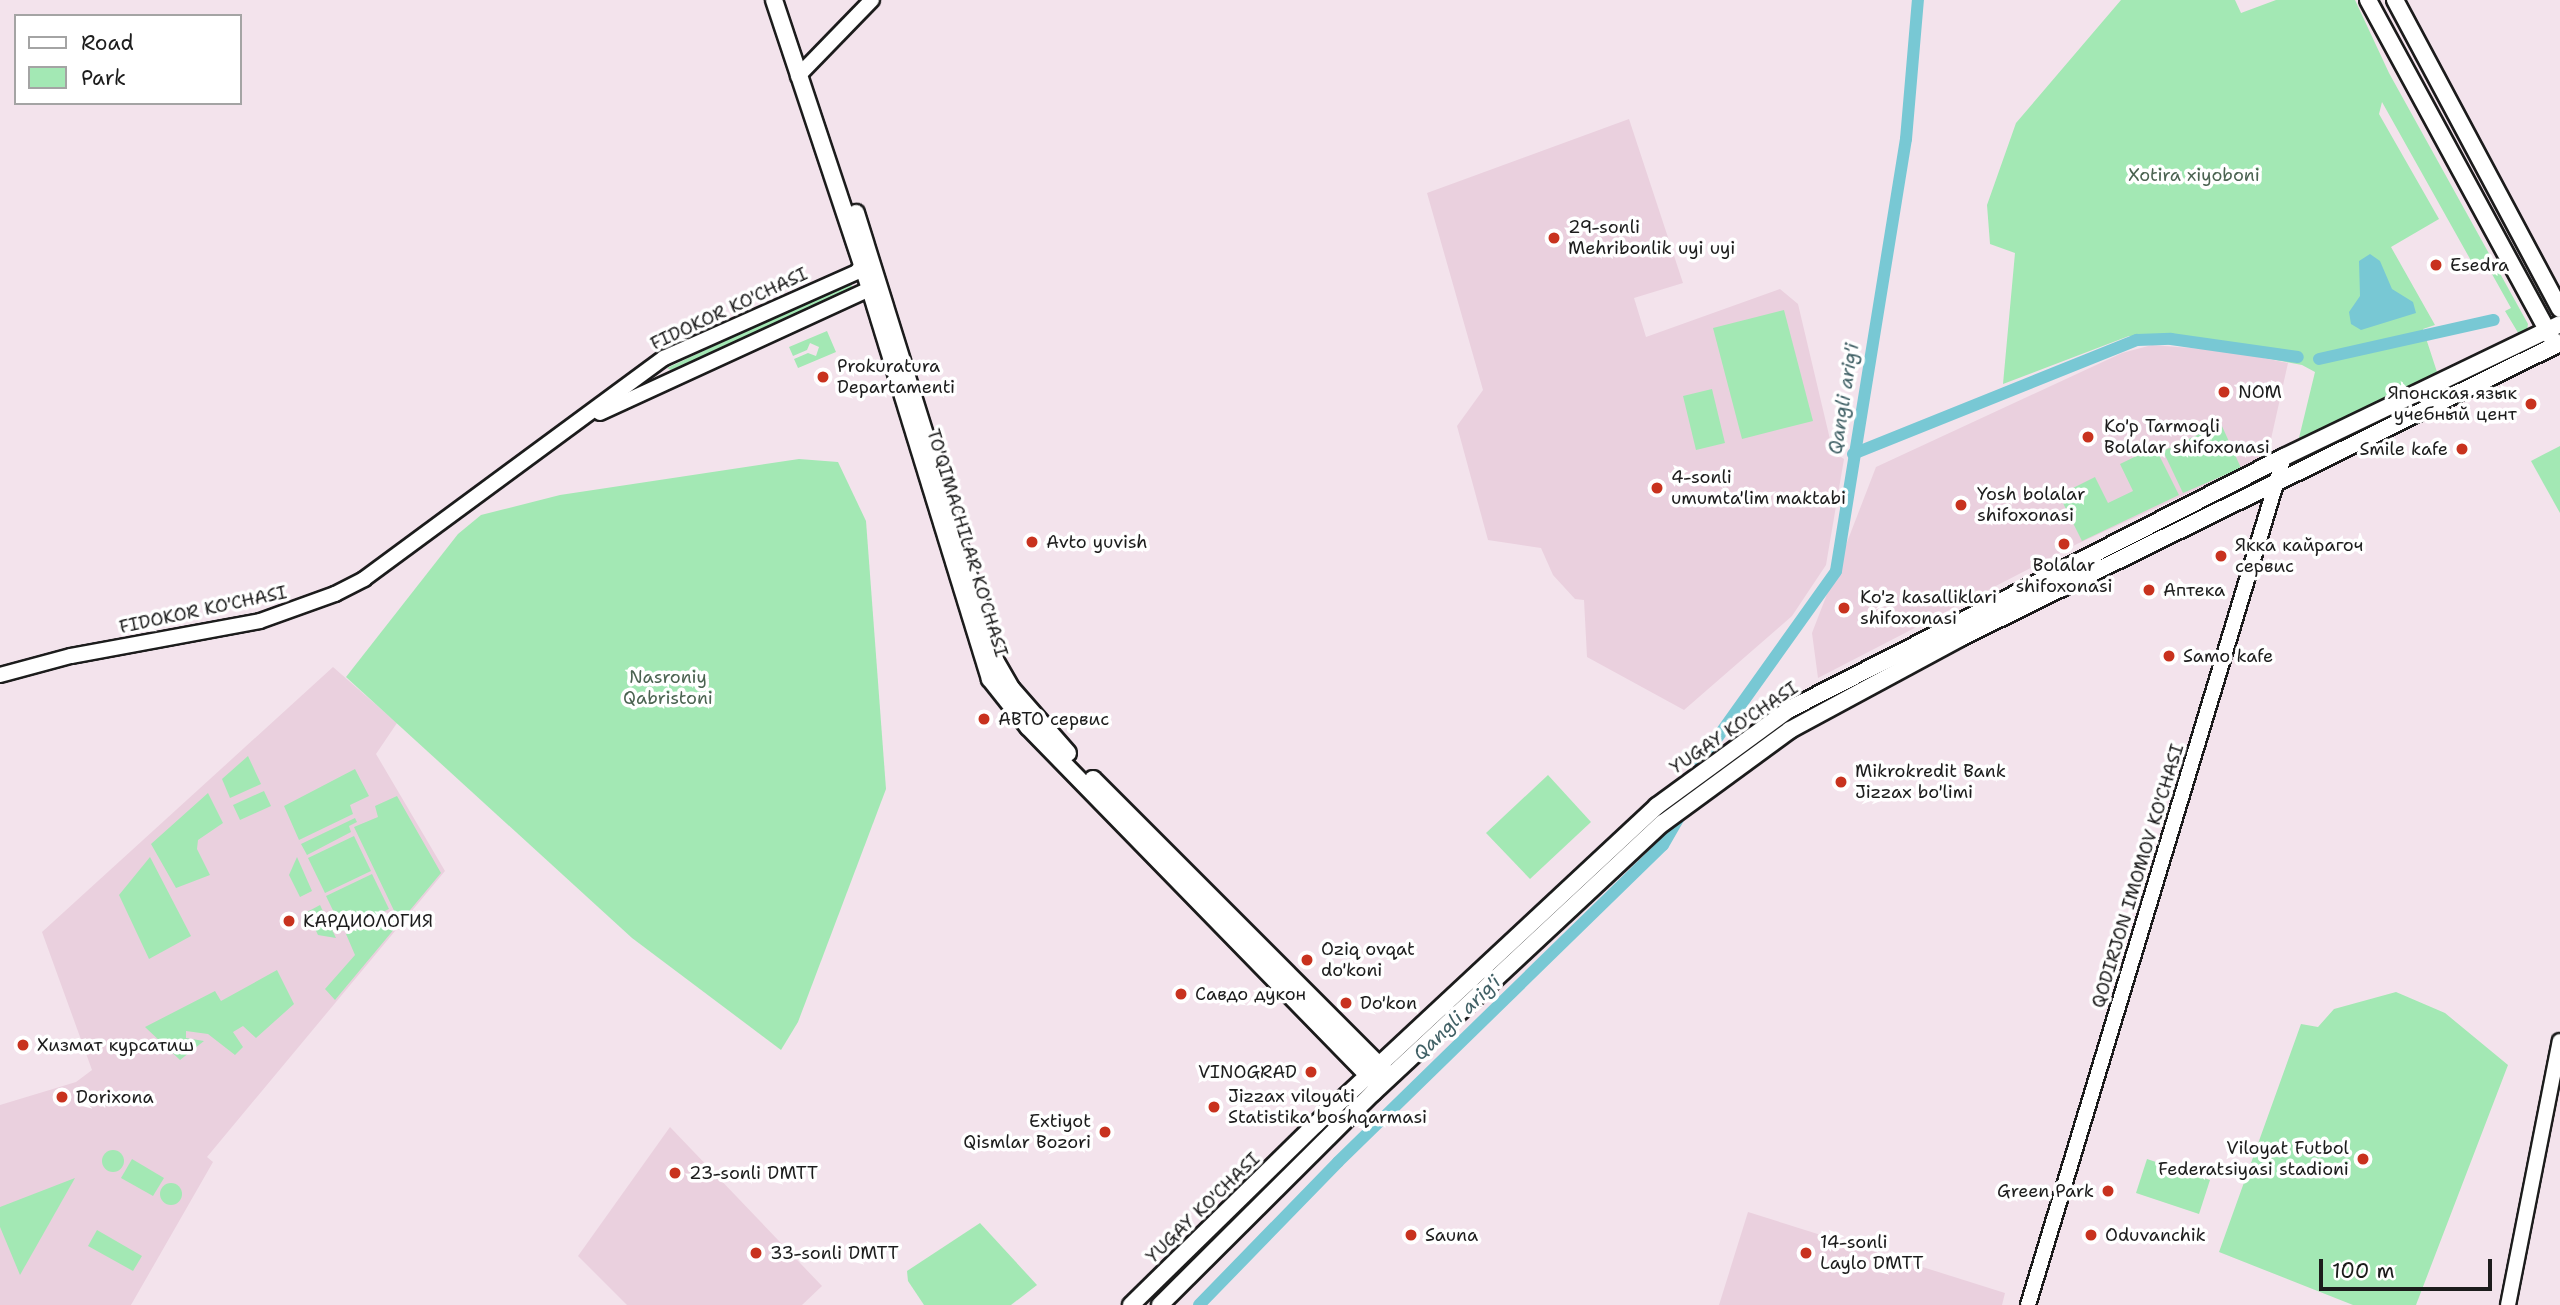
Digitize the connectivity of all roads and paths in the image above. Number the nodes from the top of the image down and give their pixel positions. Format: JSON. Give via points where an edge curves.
{"nodes":[{"id":1,"x":774,"y":0,"type":"edge"},
{"id":2,"x":785,"y":0,"type":"edge"},
{"id":3,"x":872,"y":0,"type":"edge"},
{"id":4,"x":2368,"y":0,"type":"edge"},
{"id":5,"x":2395,"y":0,"type":"edge"},
{"id":6,"x":803,"y":72,"type":"junction"},
{"id":7,"x":869,"y":264,"type":"junction"},
{"id":8,"x":870,"y":289,"type":"junction"},
{"id":9,"x":2560,"y":309,"type":"edge"},
{"id":10,"x":2553,"y":327,"type":"edge"},
{"id":11,"x":2558,"y":347,"type":"edge"},
{"id":12,"x":571,"y":427,"type":"junction"},
{"id":13,"x":2284,"y":457,"type":"junction"},
{"id":14,"x":2279,"y":477,"type":"junction"},
{"id":15,"x":0,"y":675,"type":"edge"},
{"id":16,"x":2560,"y":1041,"type":"edge"},
{"id":17,"x":1380,"y":1076,"type":"junction"},
{"id":18,"x":1131,"y":1305,"type":"edge"},
{"id":19,"x":1160,"y":1305,"type":"edge"},
{"id":20,"x":2028,"y":1305,"type":"edge"},
{"id":21,"x":2508,"y":1305,"type":"edge"}],
"edges":[{"from":1,"to":6,"type":"main road","name":"TO'QIMACHILAR KO'CHASI"},
{"from":2,"to":6,"type":"main road","name":"TO'QIMACHILAR KO'CHASI"},
{"from":3,"to":6,"type":"street"},
{"from":4,"to":10,"type":"main road"},
{"from":5,"to":9,"type":"main road"},
{"from":6,"to":7,"type":"main road","name":"TO'QIMACHILAR KO'CHASI"},
{"from":7,"to":8,"type":"main road","name":"TO'QIMACHILAR KO'CHASI"},
{"from":7,"to":12,"type":"street","name":"FIDOKOR KO'CHASI","via":[[664,358]]},
{"from":7,"to":17,"type":"main road","name":"TO'QIMACHILAR KO'CHASI","via":[[1002,674],[1056,741]]},
{"from":8,"to":12,"type":"street","name":"FIDOKOR KO'CHASI"},
{"from":8,"to":17,"type":"main road","name":"TO'QIMACHILAR KO'CHASI","via":[[990,679],[1037,737]]},
{"from":10,"to":11,"type":"main road"},
{"from":10,"to":13,"type":"main road","name":"YUGAY KO'CHASI"},
{"from":11,"to":14,"type":"main road","name":"YUGAY KO'CHASI"},
{"from":12,"to":15,"type":"street","name":"FIDOKOR KO'CHASI","via":[[364,579],[303,609]]},
{"from":13,"to":14,"type":"street","name":"QODIRJON IMOMOV KO'CHASI"},
{"from":13,"to":17,"type":"main road","name":"YUGAY KO'CHASI","via":[[1788,710],[1657,806]]},
{"from":14,"to":17,"type":"main road","name":"YUGAY KO'CHASI","via":[[1906,665],[1790,730],[1663,823]]},
{"from":14,"to":20,"type":"street","name":"QODIRJON IMOMOV KO'CHASI"},
{"from":16,"to":21,"type":"street"},
{"from":17,"to":18,"type":"main road","name":"YUGAY KO'CHASI"},
{"from":17,"to":19,"type":"main road","name":"YUGAY KO'CHASI"}]}
